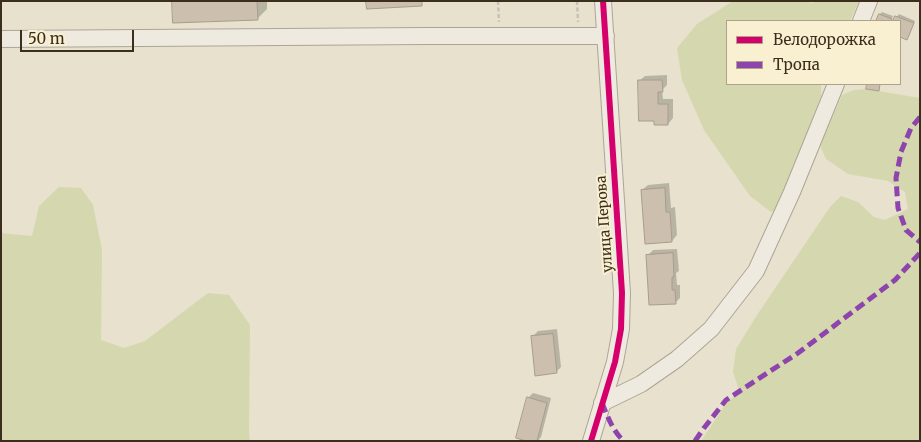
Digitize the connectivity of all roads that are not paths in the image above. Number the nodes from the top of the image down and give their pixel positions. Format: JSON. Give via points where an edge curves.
{"nodes":[{"id":1,"x":604,"y":1,"type":"edge"},
{"id":2,"x":869,"y":1,"type":"edge"},
{"id":3,"x":861,"y":20,"type":"edge"},
{"id":4,"x":606,"y":36,"type":"junction"},
{"id":5,"x":1,"y":39,"type":"edge"},
{"id":6,"x":836,"y":85,"type":"edge"},
{"id":7,"x":602,"y":403,"type":"junction"},
{"id":8,"x":591,"y":441,"type":"edge"}],
"edges":[{"from":1,"to":4,"type":"street","name":"улица Перова"},
{"from":2,"to":3,"type":"street"},
{"from":4,"to":5,"type":"street"},
{"from":4,"to":7,"type":"street","name":"улица Перова","via":[[622,294],[617,354]]},
{"from":6,"to":7,"type":"street","via":[[756,271],[711,329],[677,359],[641,384]]},
{"from":7,"to":8,"type":"street","name":"улица Перова"}]}
